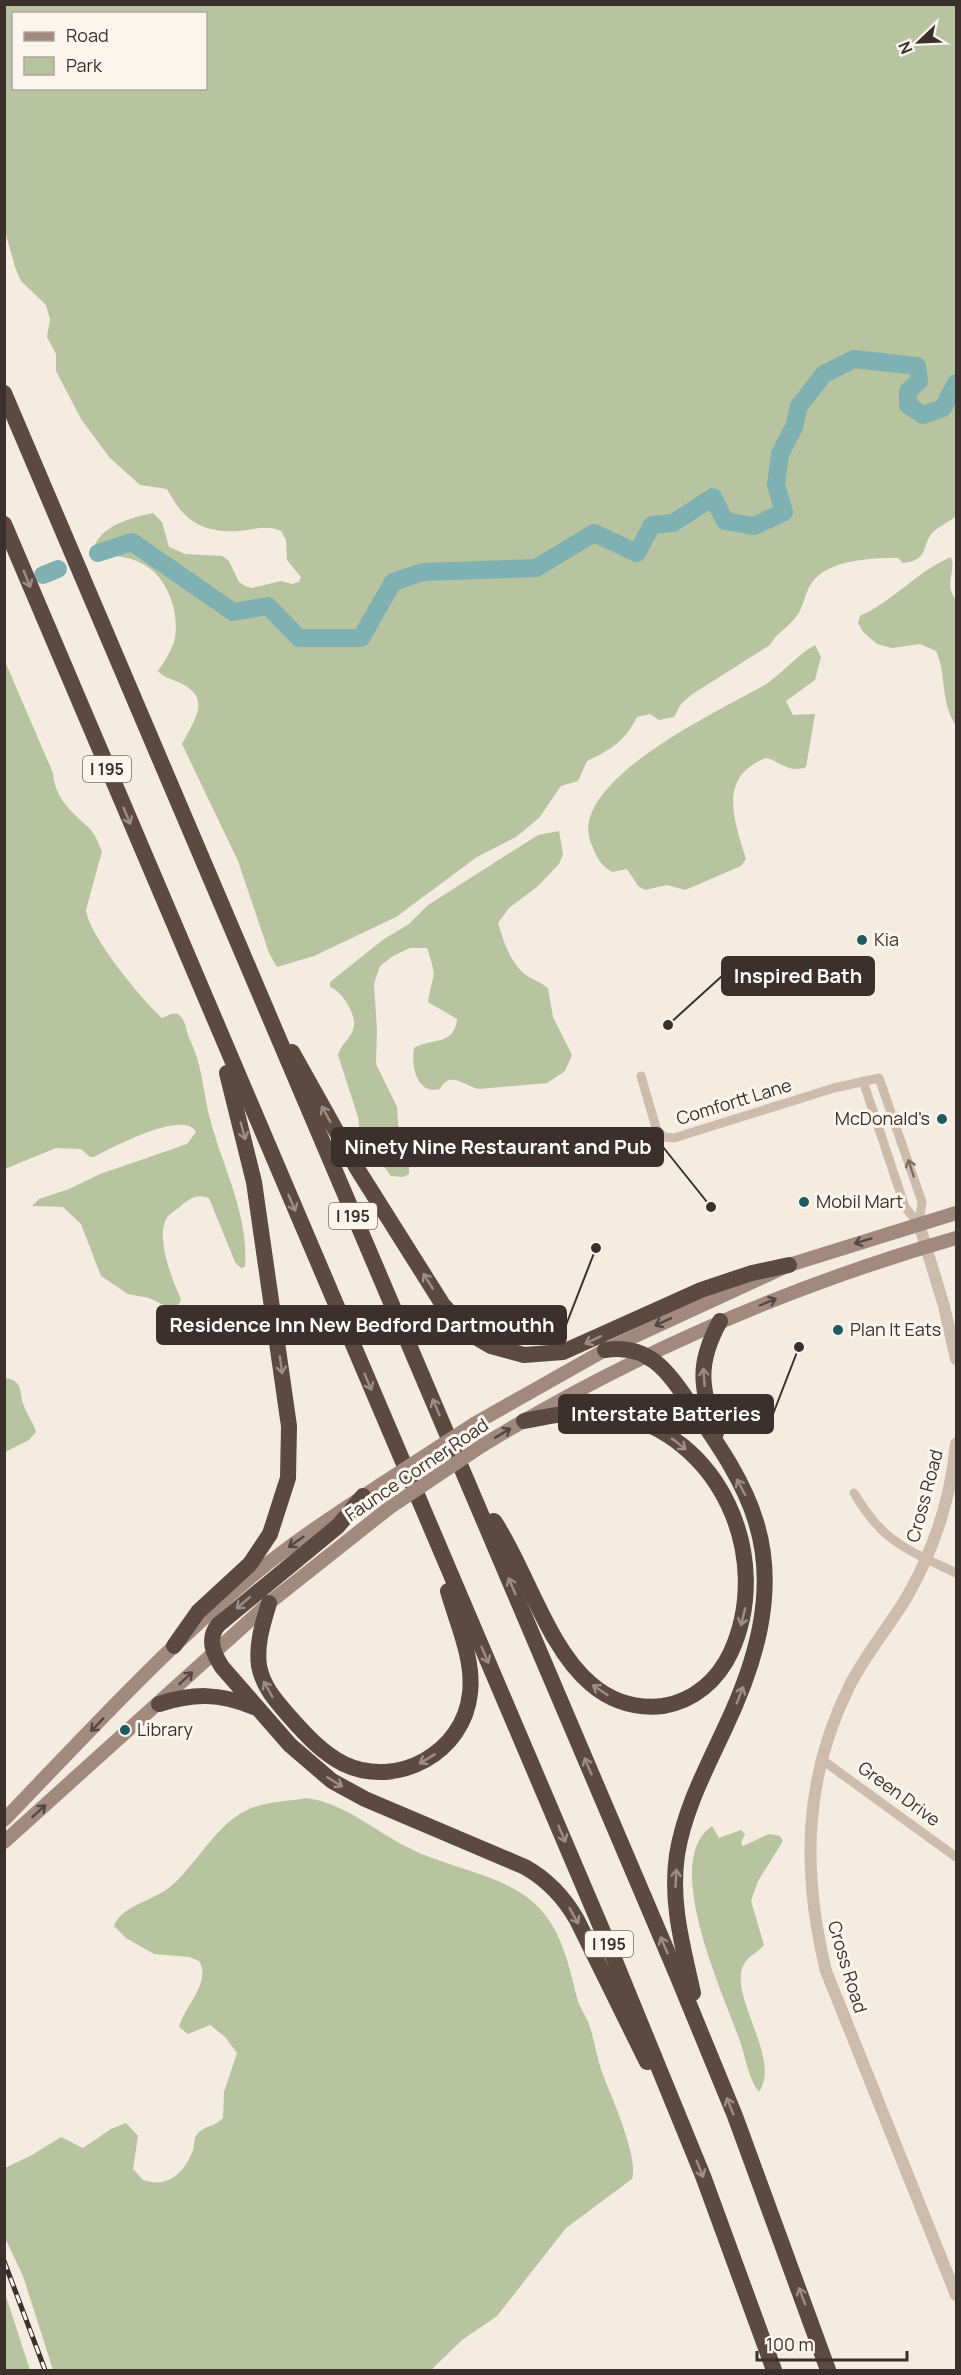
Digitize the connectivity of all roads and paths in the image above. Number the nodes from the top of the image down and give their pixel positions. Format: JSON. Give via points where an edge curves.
{"nodes":[{"id":1,"x":4,"y":393,"type":"edge"},
{"id":2,"x":4,"y":524,"type":"edge"},
{"id":3,"x":265,"y":1009,"type":"junction"},
{"id":4,"x":211,"y":1014,"type":"junction"},
{"id":5,"x":641,"y":1076,"type":"dead end"},
{"id":6,"x":863,"y":1081,"type":"junction"},
{"id":7,"x":957,"y":1213,"type":"edge"},
{"id":8,"x":919,"y":1224,"type":"junction"},
{"id":9,"x":957,"y":1238,"type":"edge"},
{"id":10,"x":926,"y":1247,"type":"junction"},
{"id":11,"x":789,"y":1265,"type":"junction"},
{"id":12,"x":720,"y":1321,"type":"junction"},
{"id":13,"x":605,"y":1350,"type":"junction"},
{"id":14,"x":647,"y":1355,"type":"junction"},
{"id":15,"x":957,"y":1359,"type":"edge"},
{"id":16,"x":524,"y":1420,"type":"junction"},
{"id":17,"x":957,"y":1444,"type":"edge"},
{"id":18,"x":723,"y":1454,"type":"junction"},
{"id":19,"x":465,"y":1476,"type":"junction"},
{"id":20,"x":854,"y":1493,"type":"dead end"},
{"id":21,"x":363,"y":1496,"type":"junction"},
{"id":22,"x":429,"y":1524,"type":"junction"},
{"id":23,"x":926,"y":1560,"type":"junction"},
{"id":24,"x":957,"y":1573,"type":"edge"},
{"id":25,"x":269,"y":1603,"type":"junction"},
{"id":26,"x":174,"y":1646,"type":"junction"},
{"id":27,"x":214,"y":1652,"type":"junction"},
{"id":28,"x":159,"y":1704,"type":"junction"},
{"id":29,"x":258,"y":1709,"type":"junction"},
{"id":30,"x":821,"y":1759,"type":"junction"},
{"id":31,"x":45,"y":1779,"type":"junction"},
{"id":32,"x":61,"y":1791,"type":"junction"},
{"id":33,"x":4,"y":1821,"type":"edge"},
{"id":34,"x":4,"y":1842,"type":"edge"},
{"id":35,"x":957,"y":1857,"type":"edge"},
{"id":36,"x":703,"y":2038,"type":"junction"},
{"id":37,"x":684,"y":2128,"type":"junction"},
{"id":38,"x":957,"y":2295,"type":"edge"},
{"id":39,"x":774,"y":2370,"type":"edge"},
{"id":40,"x":828,"y":2370,"type":"edge"}],
"edges":[{"from":1,"to":3,"type":"highway","number":"I 195"},
{"from":2,"to":4,"type":"highway","number":"I 195","one_way":true},
{"from":11,"to":3,"type":"highway","one_way":true,"via":[[752,1272],[701,1290],[564,1352],[524,1354],[491,1346],[464,1329],[443,1305],[358,1170]]},
{"from":19,"to":3,"type":"highway","number":"I 195","one_way":true},
{"from":4,"to":22,"type":"highway","number":"I 195","one_way":true},
{"from":4,"to":26,"type":"highway","one_way":true,"via":[[254,1182],[289,1426],[290,1465],[278,1514],[257,1555],[198,1612]]},
{"from":5,"to":6,"type":"street","name":"Comfortt Lane","via":[[657,1131],[674,1138]]},
{"from":6,"to":8,"type":"street","via":[[905,1207]]},
{"from":8,"to":6,"type":"street","name":"Comfortt Lane","one_way":true,"via":[[922,1202],[879,1078]]},
{"from":7,"to":8,"type":"main road","name":"Faunce Corner Road"},
{"from":8,"to":10,"type":"street"},
{"from":8,"to":11,"type":"main road","name":"Faunce Corner Road","one_way":true},
{"from":9,"to":10,"type":"main road","name":"Faunce Corner Road"},
{"from":12,"to":10,"type":"main road","name":"Faunce Corner Road","one_way":true,"via":[[816,1282]]},
{"from":10,"to":15,"type":"street"},
{"from":11,"to":13,"type":"main road","name":"Faunce Corner Road","one_way":true},
{"from":12,"to":14,"type":"main road","name":"Faunce Corner Road"},
{"from":18,"to":12,"type":"highway","one_way":true,"via":[[706,1399],[703,1366],[707,1346]]},
{"from":13,"to":14,"type":"highway","via":[[624,1348]]},
{"from":13,"to":21,"type":"main road","name":"Faunce Corner Road","bridge":true,"via":[[474,1424]]},
{"from":14,"to":16,"type":"main road","name":"Faunce Corner Road"},
{"from":14,"to":18,"type":"highway","via":[[689,1403]]},
{"from":16,"to":19,"type":"highway","one_way":true,"via":[[575,1412],[637,1420],[681,1445],[716,1482],[740,1531],[748,1584],[736,1639],[723,1667],[708,1686],[680,1702],[646,1707],[612,1698],[591,1684],[562,1649],[499,1528]]},
{"from":25,"to":16,"type":"main road","name":"Faunce Corner Road","one_way":true,"bridge":true,"via":[[389,1508]]},
{"from":17,"to":23,"type":"street","name":"Cross Road","via":[[945,1503]]},
{"from":36,"to":18,"type":"highway","one_way":true,"via":[[676,1916],[677,1857],[688,1813],[749,1672],[758,1640],[764,1585],[763,1549],[756,1522]]},
{"from":36,"to":19,"type":"highway","number":"I 195","one_way":true},
{"from":20,"to":23,"type":"street","via":[[881,1531]]},
{"from":21,"to":26,"type":"main road","name":"Faunce Corner Road","one_way":true,"via":[[258,1571]]},
{"from":21,"to":27,"type":"highway","one_way":true,"via":[[338,1526],[218,1625],[212,1636]]},
{"from":22,"to":25,"type":"highway","one_way":true,"via":[[471,1683],[459,1726],[447,1743],[422,1763],[389,1772],[367,1771],[343,1763],[311,1740],[275,1700],[261,1674],[259,1641]]},
{"from":22,"to":37,"type":"highway","number":"I 195","one_way":true},
{"from":23,"to":24,"type":"street"},
{"from":23,"to":30,"type":"street","name":"Cross Road","via":[[849,1686]]},
{"from":25,"to":27,"type":"main road","name":"Faunce Corner Road"},
{"from":26,"to":31,"type":"main road","name":"Faunce Corner Road","one_way":true},
{"from":28,"to":27,"type":"main road","name":"Faunce Corner Road","one_way":true},
{"from":27,"to":29,"type":"highway"},
{"from":28,"to":29,"type":"highway","via":[[208,1694]]},
{"from":28,"to":32,"type":"main road","name":"Faunce Corner Road"},
{"from":29,"to":37,"type":"highway","one_way":true,"via":[[290,1745],[332,1781],[365,1799],[525,1867],[556,1890],[577,1920],[638,2048]]},
{"from":30,"to":35,"type":"street","name":"Green Drive"},
{"from":30,"to":38,"type":"street","name":"Cross Road","via":[[811,1814],[809,1873],[814,1922],[826,1971]]},
{"from":31,"to":32,"type":"main road"},
{"from":31,"to":33,"type":"main road","name":"Faunce Corner Road"},
{"from":34,"to":32,"type":"main road","name":"Faunce Corner Road","one_way":true},
{"from":40,"to":36,"type":"highway","number":"I 195","one_way":true},
{"from":37,"to":39,"type":"highway","number":"I 195","one_way":true}]}
